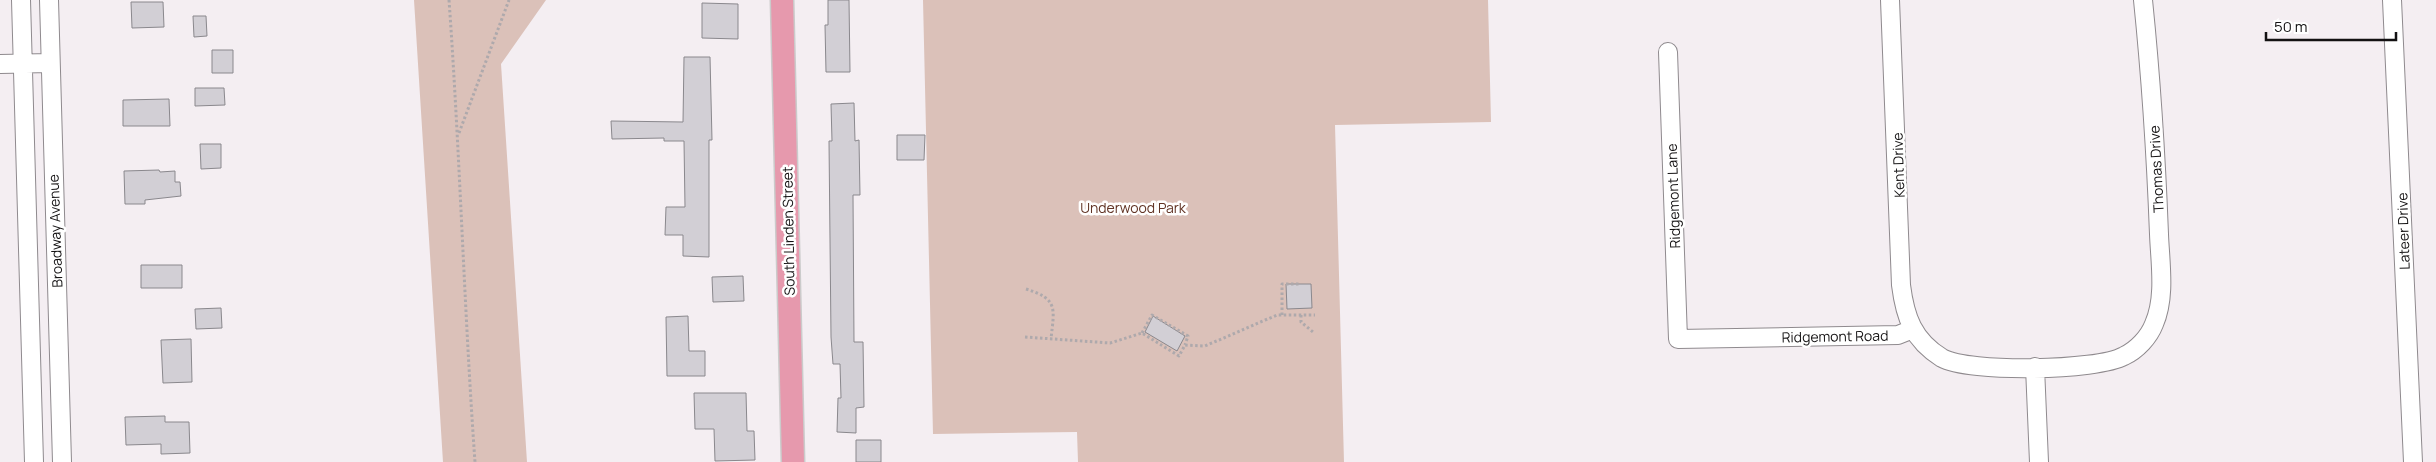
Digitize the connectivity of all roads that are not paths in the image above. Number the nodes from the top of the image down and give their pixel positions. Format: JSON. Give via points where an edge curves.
{"nodes":[{"id":1,"x":21,"y":0,"type":"edge"},
{"id":2,"x":49,"y":0,"type":"edge"},
{"id":3,"x":782,"y":0,"type":"edge"},
{"id":4,"x":1890,"y":0,"type":"edge"},
{"id":5,"x":2143,"y":0,"type":"edge"},
{"id":6,"x":2392,"y":0,"type":"edge"},
{"id":7,"x":1668,"y":52,"type":"dead end"},
{"id":8,"x":23,"y":63,"type":"junction"},
{"id":9,"x":50,"y":63,"type":"junction"},
{"id":10,"x":0,"y":64,"type":"edge"},
{"id":11,"x":1913,"y":329,"type":"junction"},
{"id":12,"x":1678,"y":339,"type":"joint"},
{"id":13,"x":2035,"y":367,"type":"junction"},
{"id":14,"x":34,"y":462,"type":"edge"},
{"id":15,"x":62,"y":462,"type":"edge"},
{"id":16,"x":793,"y":462,"type":"edge"},
{"id":17,"x":2039,"y":462,"type":"edge"},
{"id":18,"x":2412,"y":462,"type":"edge"}],
"edges":[{"from":1,"to":8,"type":"street","name":"Broadway Avenue"},
{"from":2,"to":9,"type":"street","name":"Broadway Avenue"},
{"from":3,"to":16,"type":"main road","name":"South Linden Street"},
{"from":4,"to":11,"type":"street","name":"Kent Drive","via":[[1901,285],[1905,313]]},
{"from":5,"to":13,"type":"street","name":"Thomas Drive","via":[[2157,173],[2161,296],[2156,318],[2147,336],[2124,357],[2110,362],[2066,367]]},
{"from":6,"to":18,"type":"street","name":"Lateer Drive"},
{"from":7,"to":12,"type":"street","name":"Ridgemont Lane"},
{"from":8,"to":9,"type":"street"},
{"from":8,"to":10,"type":"street"},
{"from":8,"to":14,"type":"street","name":"Broadway Avenue"},
{"from":9,"to":15,"type":"street","name":"Broadway Avenue"},
{"from":11,"to":12,"type":"street","name":"Ridgemont Road","via":[[1898,335]]},
{"from":11,"to":13,"type":"street","via":[[1942,358],[1958,364]]},
{"from":13,"to":17,"type":"street"}]}
